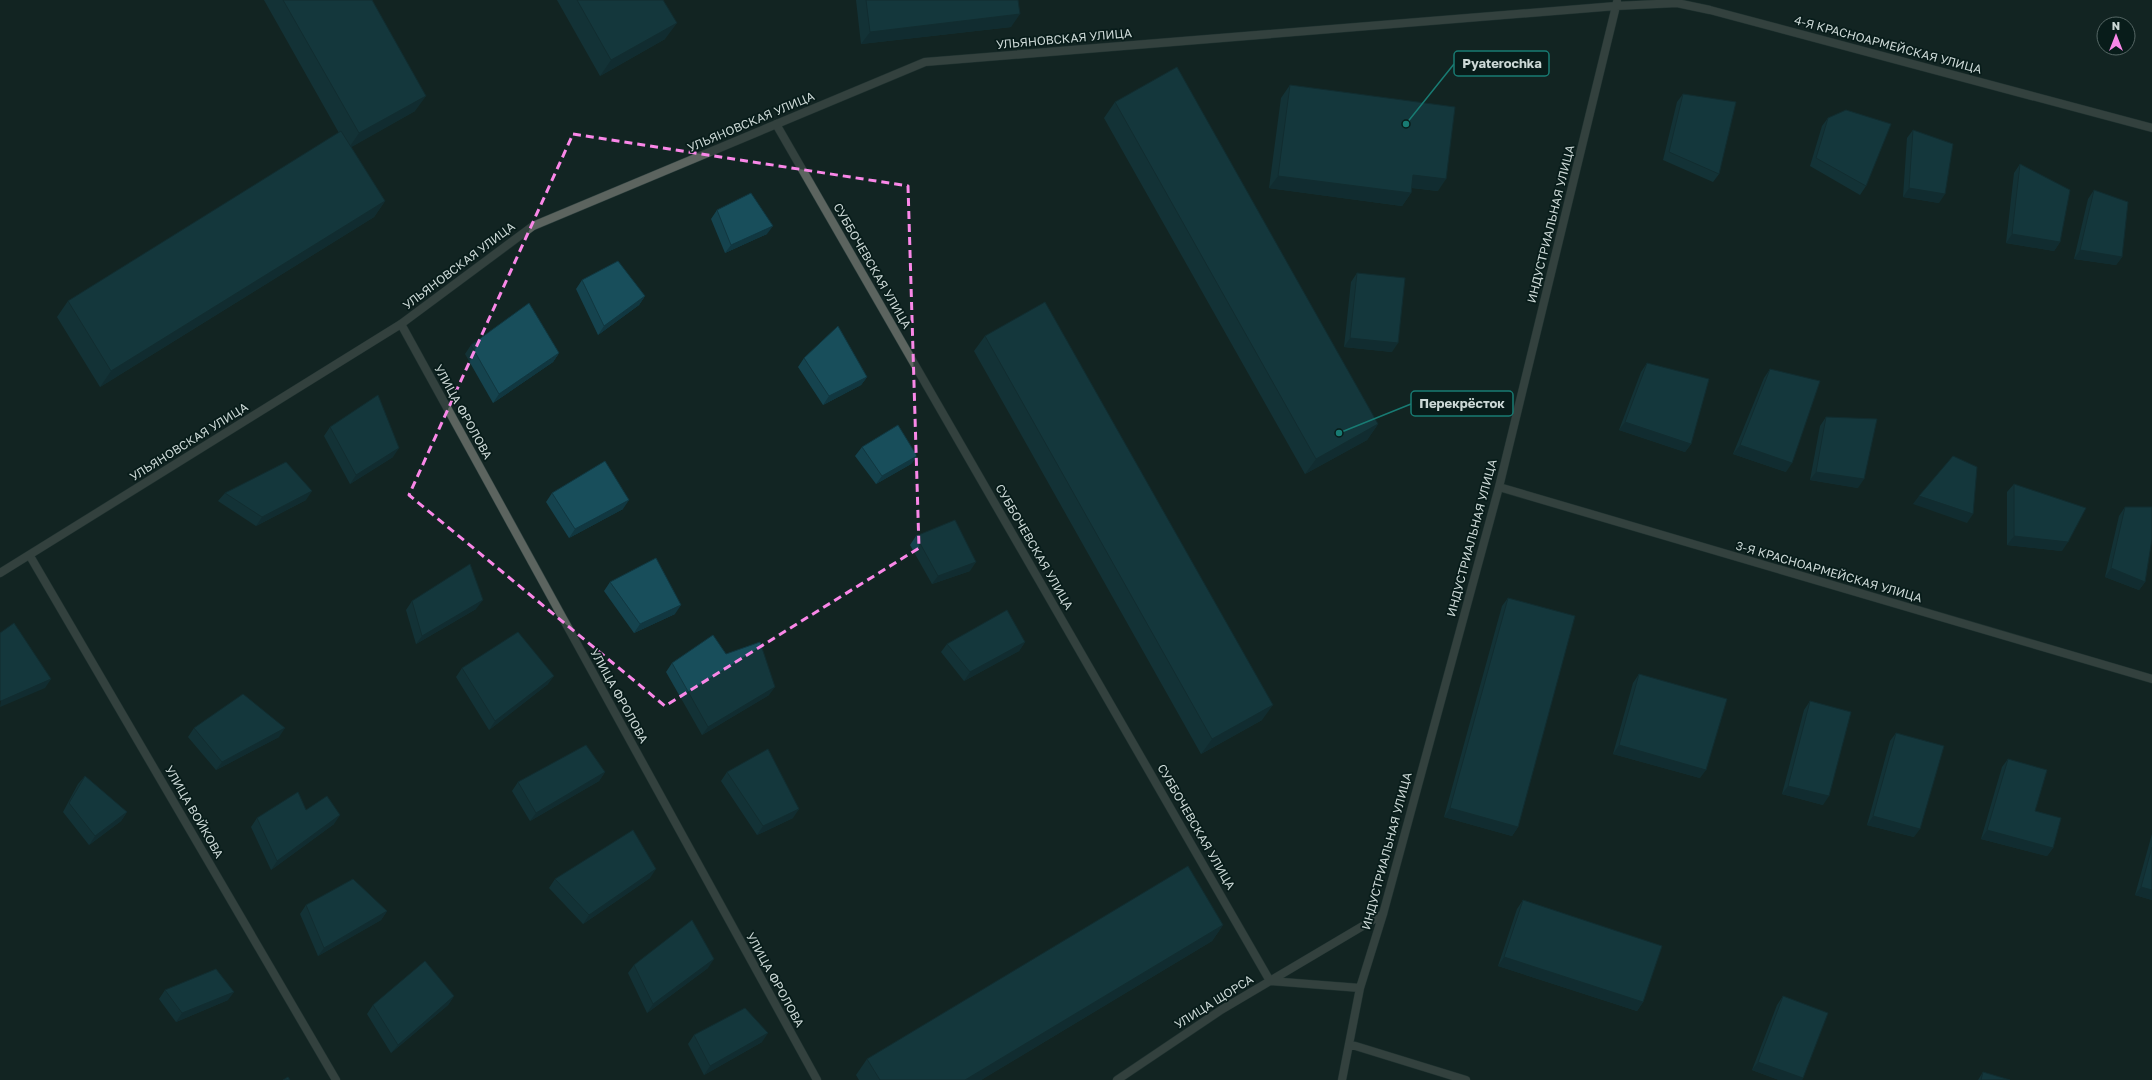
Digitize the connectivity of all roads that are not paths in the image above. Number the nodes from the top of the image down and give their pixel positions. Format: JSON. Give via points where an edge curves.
{"nodes":[{"id":1,"x":1617,"y":3,"type":"edge"},
{"id":2,"x":776,"y":124,"type":"junction"},
{"id":3,"x":2152,"y":128,"type":"edge"},
{"id":4,"x":401,"y":324,"type":"junction"},
{"id":5,"x":1499,"y":488,"type":"junction"},
{"id":6,"x":30,"y":556,"type":"junction"},
{"id":7,"x":0,"y":573,"type":"edge"},
{"id":8,"x":2152,"y":679,"type":"edge"},
{"id":9,"x":1383,"y":914,"type":"junction"},
{"id":10,"x":1270,"y":981,"type":"junction"},
{"id":11,"x":1360,"y":988,"type":"junction"},
{"id":12,"x":1349,"y":1044,"type":"junction"},
{"id":13,"x":336,"y":1080,"type":"edge"},
{"id":14,"x":817,"y":1080,"type":"edge"},
{"id":15,"x":1117,"y":1080,"type":"edge"},
{"id":16,"x":1342,"y":1080,"type":"edge"},
{"id":17,"x":1466,"y":1080,"type":"edge"}],
"edges":[{"from":1,"to":2,"type":"street","name":"УЛЬЯНОВСКАЯ УЛИЦА","via":[[925,62]]},
{"from":1,"to":3,"type":"street","name":"4-Я КРАСНОАРМЕЙСКАЯ УЛИЦА","via":[[1677,3],[1710,10]]},
{"from":1,"to":5,"type":"street","name":"ИНДУСТРИАЛЬНАЯ УЛИЦА"},
{"from":2,"to":4,"type":"street","name":"УЛЬЯНОВСКАЯ УЛИЦА","via":[[533,226]]},
{"from":2,"to":10,"type":"street","name":"СУББОЧЕВСКАЯ УЛИЦА"},
{"from":4,"to":6,"type":"street","name":"УЛЬЯНОВСКАЯ УЛИЦА"},
{"from":4,"to":14,"type":"street","name":"УЛИЦА ФРОЛОВА"},
{"from":5,"to":8,"type":"street","name":"3-Я КРАСНОАРМЕЙСКАЯ УЛИЦА"},
{"from":5,"to":9,"type":"street","name":"ИНДУСТРИАЛЬНАЯ УЛИЦА"},
{"from":6,"to":7,"type":"street","name":"УЛЬЯНОВСКАЯ УЛИЦА"},
{"from":6,"to":13,"type":"street","name":"УЛИЦА ВОЙКОВА"},
{"from":9,"to":10,"type":"street"},
{"from":9,"to":11,"type":"street","name":"ИНДУСТРИАЛЬНАЯ УЛИЦА"},
{"from":10,"to":11,"type":"street","name":"УЛИЦА ЩОРСА"},
{"from":10,"to":15,"type":"street","name":"УЛИЦА ЩОРСА","via":[[1221,1010]]},
{"from":11,"to":12,"type":"street","name":"ИНДУСТРИАЛЬНАЯ УЛИЦА"},
{"from":12,"to":16,"type":"street","name":"ИНДУСТРИАЛЬНАЯ УЛИЦА"},
{"from":12,"to":17,"type":"street"}]}
